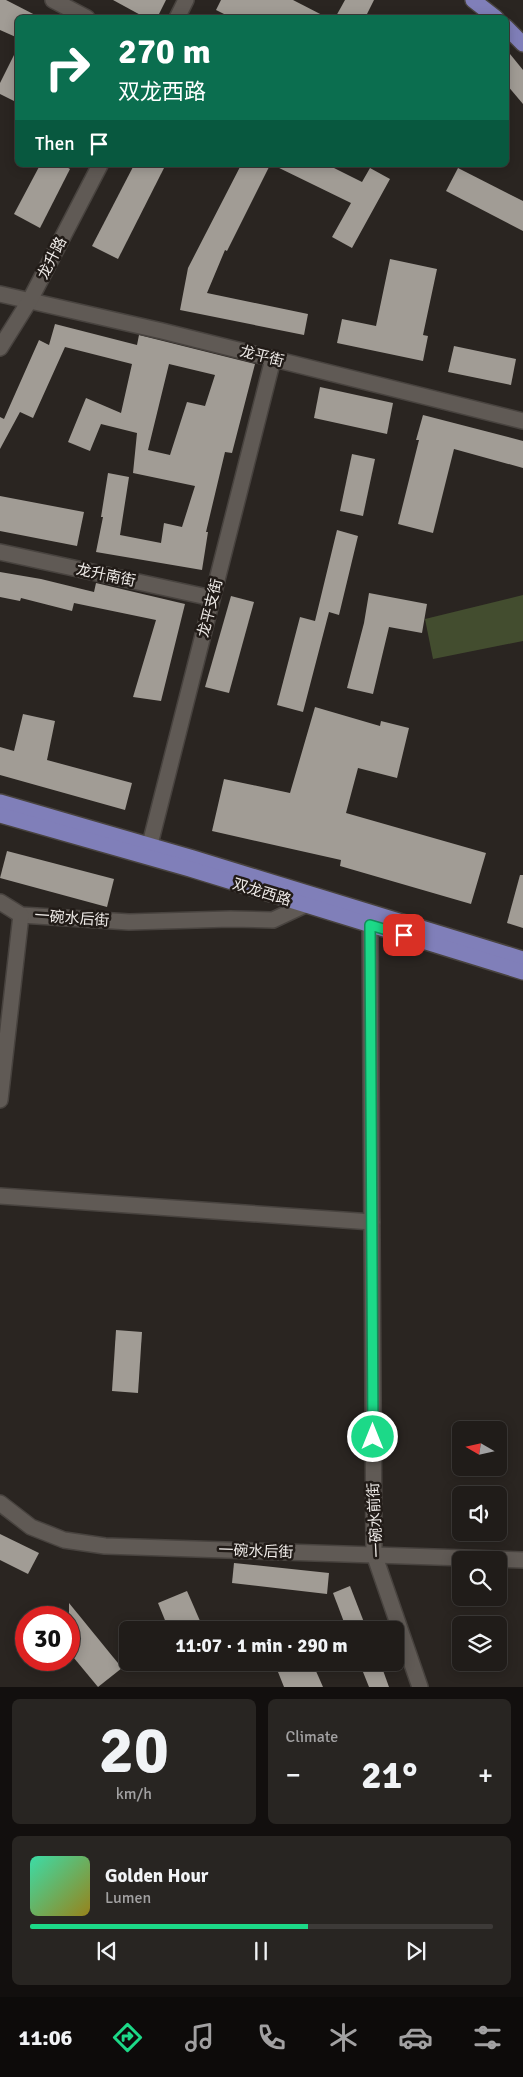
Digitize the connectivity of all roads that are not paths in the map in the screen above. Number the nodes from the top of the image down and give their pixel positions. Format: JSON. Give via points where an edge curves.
{"nodes":[{"id":1,"x":53,"y":0,"type":"edge"},
{"id":2,"x":186,"y":0,"type":"edge"},
{"id":3,"x":474,"y":0,"type":"edge"},
{"id":4,"x":81,"y":15,"type":"edge"},
{"id":5,"x":178,"y":15,"type":"edge"},
{"id":6,"x":492,"y":15,"type":"edge"},
{"id":7,"x":509,"y":30,"type":"edge"},
{"id":8,"x":523,"y":44,"type":"edge"},
{"id":9,"x":99,"y":167,"type":"edge"},
{"id":10,"x":0,"y":294,"type":"edge"},
{"id":11,"x":30,"y":300,"type":"junction"},
{"id":12,"x":0,"y":348,"type":"edge"},
{"id":13,"x":273,"y":359,"type":"junction"},
{"id":14,"x":523,"y":421,"type":"edge"},
{"id":15,"x":0,"y":552,"type":"edge"},
{"id":16,"x":212,"y":598,"type":"junction"},
{"id":17,"x":0,"y":802,"type":"edge"},
{"id":18,"x":0,"y":815,"type":"edge"},
{"id":19,"x":148,"y":851,"type":"junction"},
{"id":20,"x":0,"y":902,"type":"edge"},
{"id":21,"x":305,"y":905,"type":"junction"},
{"id":22,"x":21,"y":915,"type":"junction"},
{"id":23,"x":370,"y":925,"type":"junction"},
{"id":24,"x":523,"y":959,"type":"edge"},
{"id":25,"x":523,"y":972,"type":"edge"},
{"id":26,"x":0,"y":1100,"type":"edge"},
{"id":27,"x":0,"y":1196,"type":"edge"},
{"id":28,"x":372,"y":1222,"type":"junction"},
{"id":29,"x":0,"y":1503,"type":"edge"},
{"id":30,"x":374,"y":1554,"type":"junction"},
{"id":31,"x":523,"y":1560,"type":"edge"},
{"id":32,"x":420,"y":1687,"type":"edge"}],
"edges":[{"from":1,"to":4,"type":"street"},
{"from":2,"to":5,"type":"street"},
{"from":3,"to":6,"type":"main road"},
{"from":7,"to":8,"type":"main road"},
{"from":9,"to":11,"type":"street","name":"龙升路"},
{"from":10,"to":11,"type":"street","name":"龙平街"},
{"from":11,"to":12,"type":"street","name":"龙升路"},
{"from":11,"to":13,"type":"street","name":"龙平街"},
{"from":13,"to":14,"type":"street","name":"龙平街"},
{"from":13,"to":16,"type":"street","name":"龙平支街"},
{"from":15,"to":16,"type":"street","name":"龙升南街"},
{"from":16,"to":19,"type":"street","name":"龙平支街"},
{"from":17,"to":19,"type":"main road","name":"双龙西路"},
{"from":18,"to":19,"type":"main road","name":"双龙西路"},
{"from":19,"to":21,"type":"main road","name":"双龙西路"},
{"from":19,"to":24,"type":"main road","name":"双龙西路"},
{"from":20,"to":22,"type":"street"},
{"from":21,"to":22,"type":"street","name":"一碗水后街","via":[[273,920],[129,922]]},
{"from":21,"to":23,"type":"main road","name":"双龙西路"},
{"from":22,"to":26,"type":"street","name":"一碗水后街"},
{"from":23,"to":25,"type":"main road","name":"双龙西路"},
{"from":23,"to":28,"type":"street","name":"一碗水前街"},
{"from":27,"to":28,"type":"street"},
{"from":28,"to":30,"type":"street","name":"一碗水前街"},
{"from":29,"to":30,"type":"street","name":"一碗水后街","via":[[31,1527],[64,1540],[105,1546]]},
{"from":30,"to":31,"type":"street","name":"一碗水后街"},
{"from":30,"to":32,"type":"street","name":"一碗水前街"}]}
